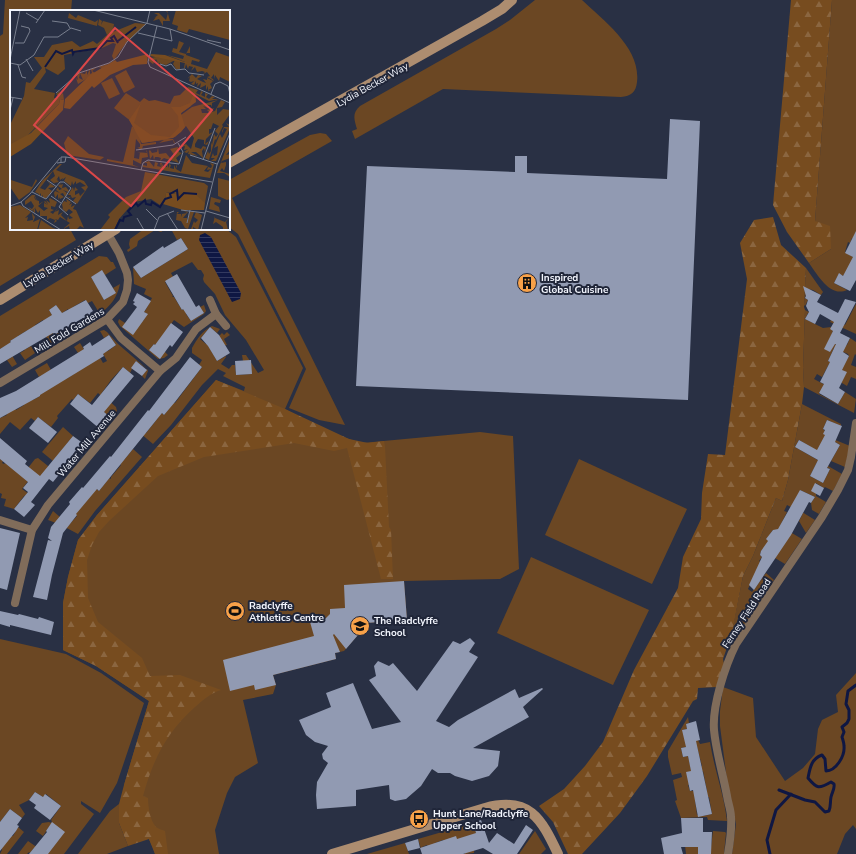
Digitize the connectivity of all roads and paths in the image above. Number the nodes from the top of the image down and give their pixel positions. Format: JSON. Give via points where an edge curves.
{"nodes":[{"id":1,"x":512,"y":0,"type":"edge"},
{"id":2,"x":230,"y":162,"type":"edge"},
{"id":3,"x":112,"y":231,"type":"edge"},
{"id":4,"x":0,"y":300,"type":"edge"},
{"id":5,"x":210,"y":300,"type":"dead end"},
{"id":6,"x":216,"y":314,"type":"junction"},
{"id":7,"x":107,"y":319,"type":"junction"},
{"id":8,"x":226,"y":326,"type":"dead end"},
{"id":9,"x":160,"y":370,"type":"junction"},
{"id":10,"x":0,"y":383,"type":"edge"},
{"id":11,"x":856,"y":423,"type":"edge"},
{"id":12,"x":0,"y":520,"type":"edge"},
{"id":13,"x":32,"y":530,"type":"junction"},
{"id":14,"x":15,"y":603,"type":"dead end"},
{"id":15,"x":332,"y":854,"type":"edge"},
{"id":16,"x":558,"y":854,"type":"edge"},
{"id":17,"x":728,"y":854,"type":"edge"}],
"edges":[{"from":1,"to":2,"type":"street","name":"Lydia Becker Way","via":[[482,21]]},
{"from":3,"to":4,"type":"street","name":"Lydia Becker Way"},
{"from":3,"to":7,"type":"street","name":"Mill Fold Gardens","via":[[128,280],[123,302]]},
{"from":5,"to":6,"type":"street"},
{"from":6,"to":8,"type":"street"},
{"from":6,"to":9,"type":"street","name":"Water Mill Avenue","via":[[196,329],[176,358]]},
{"from":7,"to":9,"type":"street","via":[[121,338]]},
{"from":7,"to":10,"type":"street","name":"Mill Fold Gardens"},
{"from":9,"to":13,"type":"street","name":"Water Mill Avenue","via":[[48,505]]},
{"from":11,"to":17,"type":"street","name":"Ferney Field Road","via":[[852,457],[838,490],[736,644],[722,678],[714,728],[731,816]]},
{"from":12,"to":13,"type":"street"},
{"from":13,"to":14,"type":"street","name":"Water Mill Avenue"},
{"from":15,"to":16,"type":"street","via":[[497,805],[518,806],[538,819]]}]}
